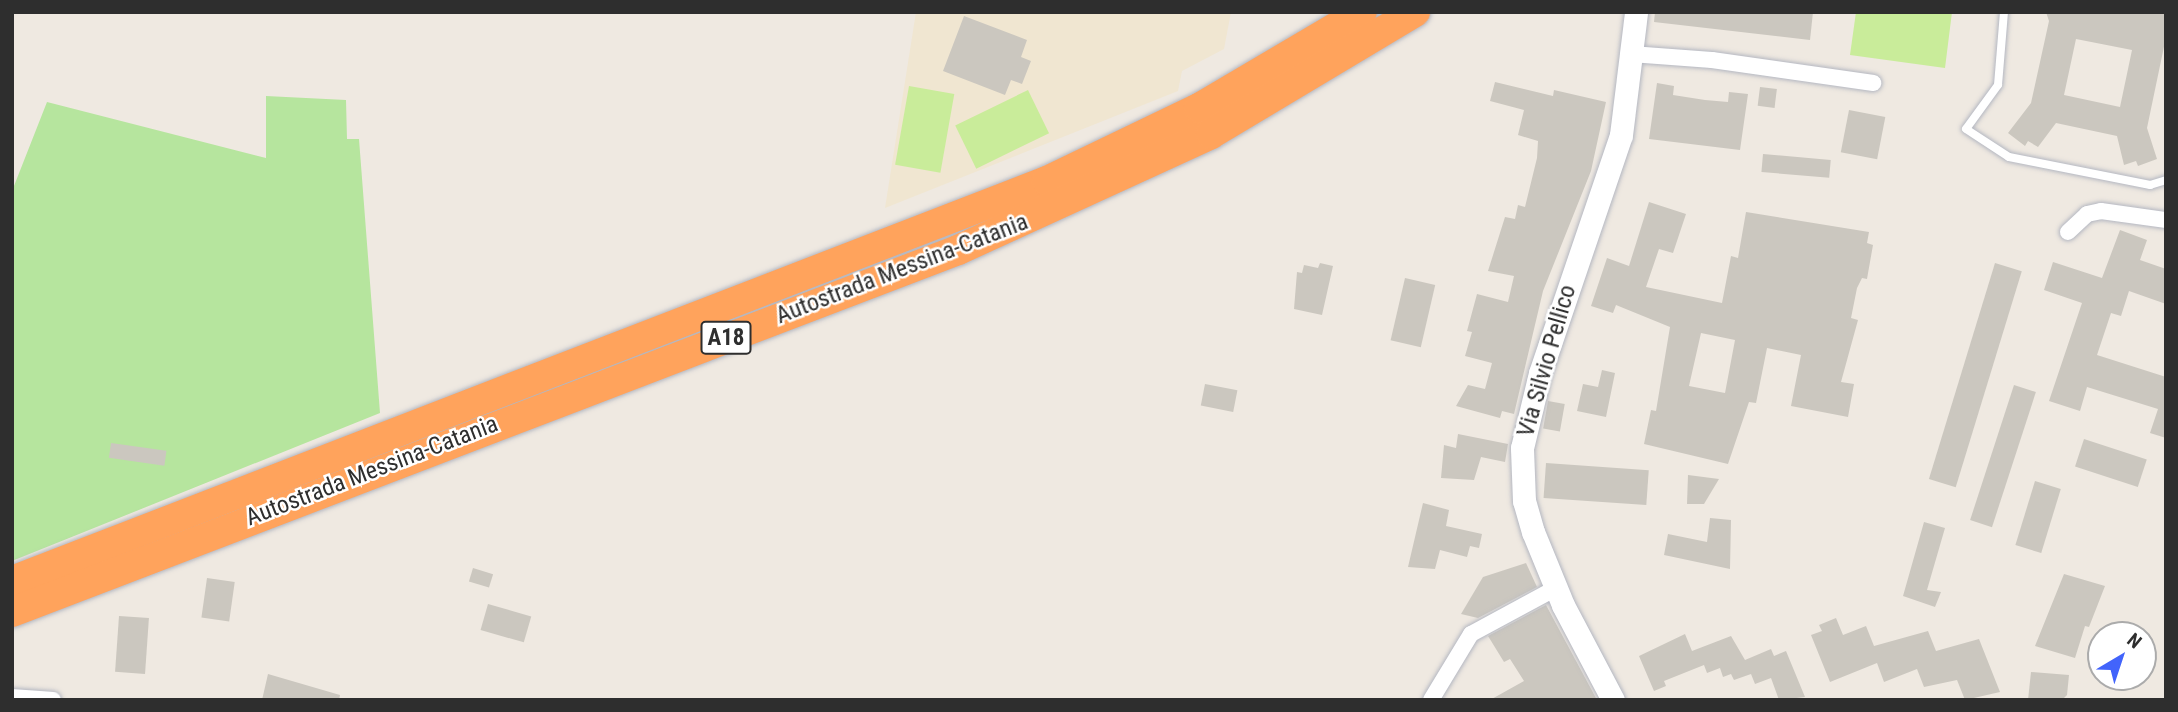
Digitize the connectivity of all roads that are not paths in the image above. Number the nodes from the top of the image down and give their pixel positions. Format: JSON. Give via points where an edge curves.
{"nodes":[{"id":1,"x":1362,"y":12,"type":"edge"},
{"id":2,"x":1415,"y":12,"type":"edge"},
{"id":3,"x":1636,"y":12,"type":"edge"},
{"id":4,"x":2004,"y":12,"type":"edge"},
{"id":5,"x":1631,"y":54,"type":"junction"},
{"id":6,"x":1873,"y":83,"type":"dead end"},
{"id":7,"x":2166,"y":180,"type":"edge"},
{"id":8,"x":2166,"y":220,"type":"edge"},
{"id":9,"x":2068,"y":232,"type":"dead end"},
{"id":10,"x":12,"y":581,"type":"edge"},
{"id":11,"x":1556,"y":588,"type":"junction"},
{"id":12,"x":12,"y":612,"type":"edge"},
{"id":13,"x":12,"y":697,"type":"edge"},
{"id":14,"x":53,"y":700,"type":"edge"},
{"id":15,"x":1431,"y":700,"type":"edge"},
{"id":16,"x":1613,"y":700,"type":"edge"}],
"edges":[{"from":1,"to":10,"type":"highway","name":"Autostrada Messina-Catania","number":"A18","via":[[1199,108],[1035,186]]},
{"from":2,"to":12,"type":"highway","name":"Autostrada Messina-Catania","number":"A18","via":[[1211,134],[983,239]]},
{"from":3,"to":5,"type":"street","name":"Via Silvio Pellico"},
{"from":4,"to":7,"type":"lane","via":[[1998,85],[1966,129],[2009,157],[2150,185]]},
{"from":5,"to":6,"type":"street","via":[[1712,60]]},
{"from":5,"to":11,"type":"street","name":"Via Silvio Pellico","via":[[1621,135],[1540,373],[1522,448],[1524,501]]},
{"from":8,"to":9,"type":"street","via":[[2101,211],[2087,214]]},
{"from":11,"to":15,"type":"street","via":[[1471,634]]},
{"from":11,"to":16,"type":"street","name":"Via Silvio Pellico"},
{"from":13,"to":14,"type":"street"}]}
